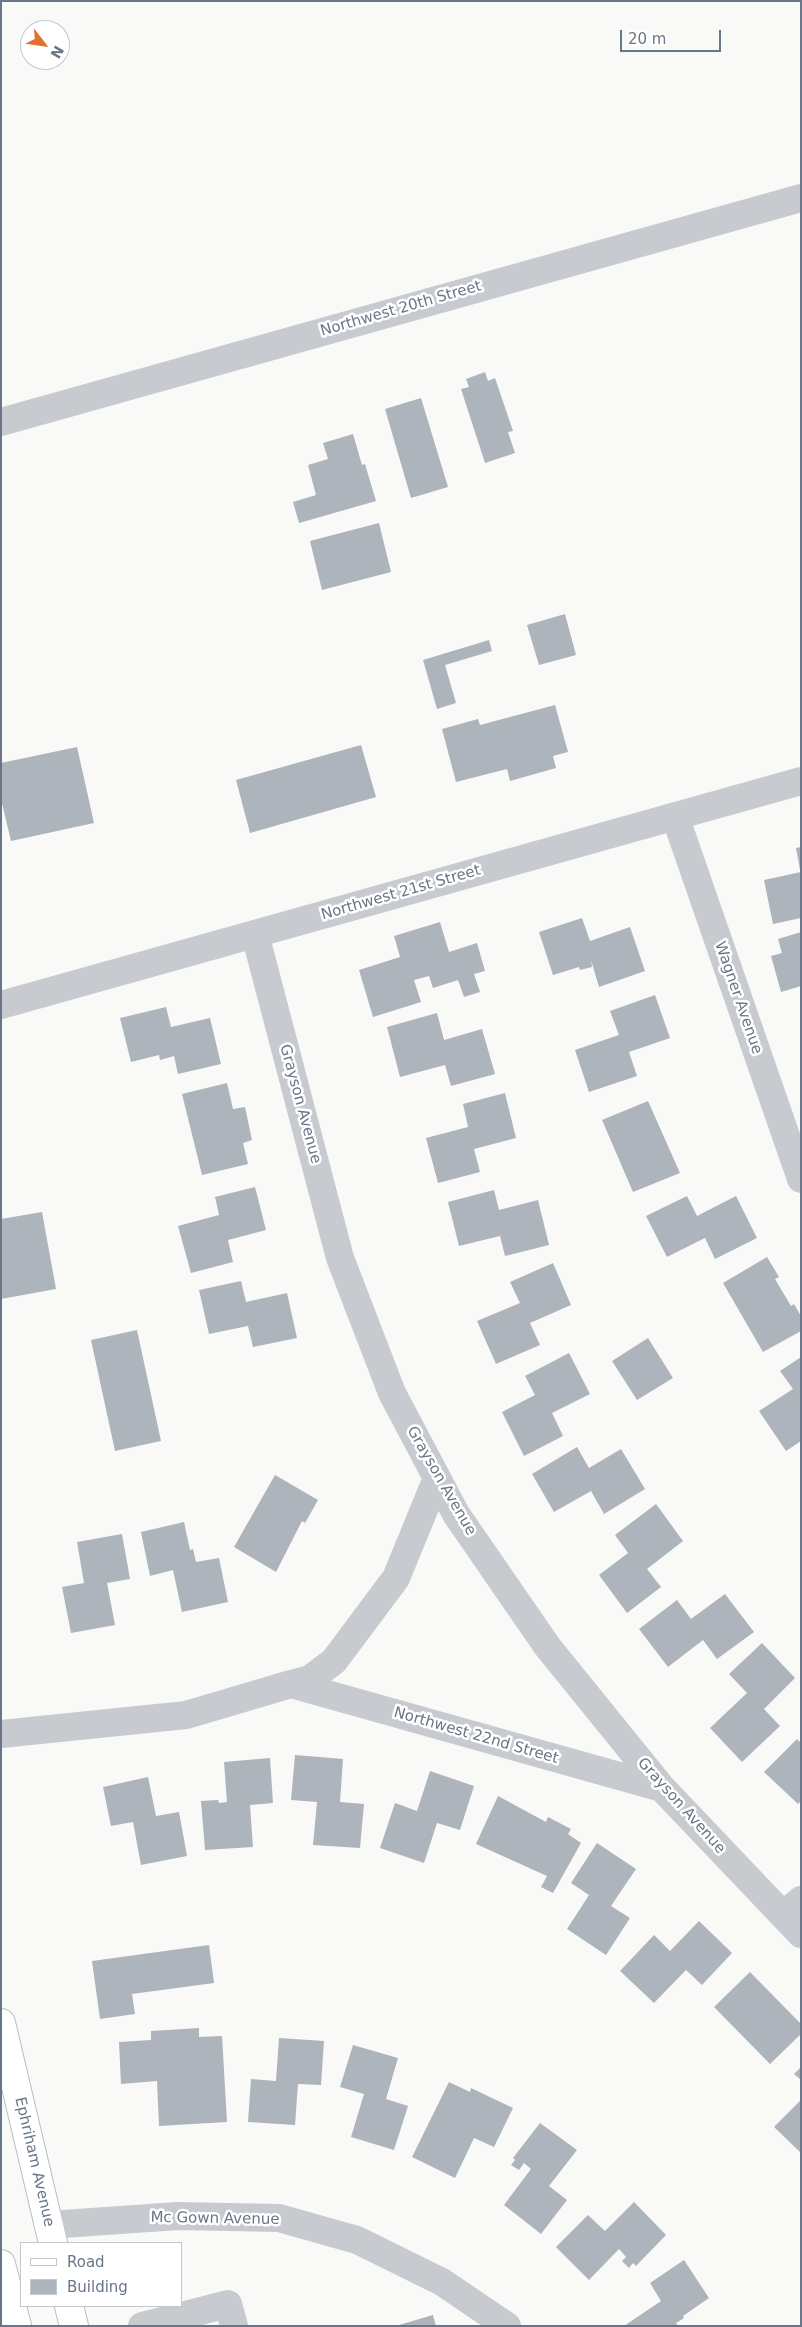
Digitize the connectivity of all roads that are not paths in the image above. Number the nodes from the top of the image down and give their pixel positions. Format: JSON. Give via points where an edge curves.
{"nodes":[{"id":1,"x":801,"y":198,"type":"edge"},
{"id":2,"x":1,"y":422,"type":"edge"},
{"id":3,"x":801,"y":781,"type":"edge"},
{"id":4,"x":675,"y":816,"type":"junction"},
{"id":5,"x":255,"y":934,"type":"junction"},
{"id":6,"x":1,"y":1005,"type":"edge"},
{"id":7,"x":801,"y":1179,"type":"edge"},
{"id":8,"x":437,"y":1478,"type":"junction"},
{"id":9,"x":291,"y":1684,"type":"junction"},
{"id":10,"x":1,"y":1734,"type":"edge"},
{"id":11,"x":662,"y":1788,"type":"junction"},
{"id":12,"x":795,"y":1916,"type":"edge"},
{"id":13,"x":1,"y":2023,"type":"edge"},
{"id":14,"x":50,"y":2234,"type":"edge"},
{"id":15,"x":1,"y":2264,"type":"edge"},
{"id":16,"x":69,"y":2307,"type":"edge"},
{"id":17,"x":17,"y":2326,"type":"edge"},
{"id":18,"x":74,"y":2326,"type":"edge"},
{"id":19,"x":142,"y":2326,"type":"edge"},
{"id":20,"x":234,"y":2326,"type":"edge"},
{"id":21,"x":507,"y":2326,"type":"edge"}],
"edges":[{"from":1,"to":2,"type":"street","name":"Northwest 20th Street"},
{"from":3,"to":4,"type":"street","name":"Northwest 21st Street"},
{"from":4,"to":5,"type":"street","name":"Northwest 21st Street"},
{"from":4,"to":7,"type":"street","name":"Wagner Avenue"},
{"from":5,"to":6,"type":"street","name":"Northwest 21st Street"},
{"from":5,"to":8,"type":"street","name":"Grayson Avenue","via":[[340,1258],[392,1393]]},
{"from":8,"to":9,"type":"street","via":[[396,1578],[334,1662],[310,1680]]},
{"from":8,"to":11,"type":"street","name":"Grayson Avenue","via":[[456,1514],[548,1646]]},
{"from":9,"to":10,"type":"street","via":[[186,1715]]},
{"from":9,"to":11,"type":"street","name":"Northwest 22nd Street"},
{"from":11,"to":12,"type":"street","name":"Grayson Avenue"},
{"from":13,"to":14,"type":"main road","name":"Ephriham Avenue"},
{"from":14,"to":21,"type":"street","name":"Mc Gown Avenue","via":[[178,2216],[279,2218],[357,2240],[442,2282]]},
{"from":15,"to":17,"type":"main road"},
{"from":16,"to":18,"type":"main road"},
{"from":19,"to":20,"type":"street","via":[[228,2304]]}]}
